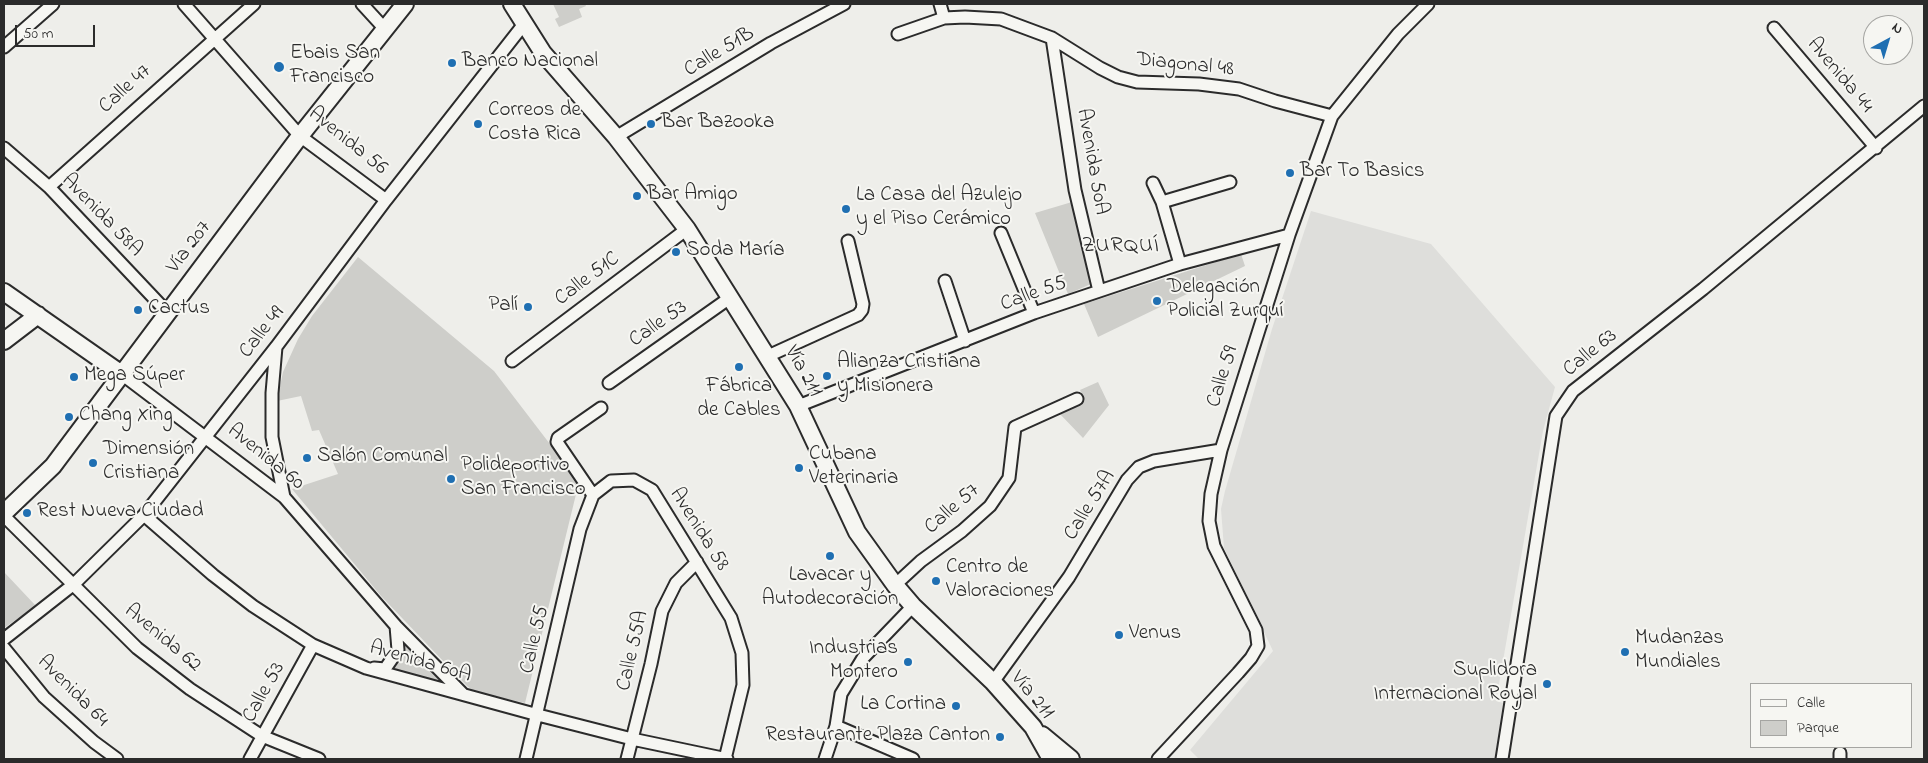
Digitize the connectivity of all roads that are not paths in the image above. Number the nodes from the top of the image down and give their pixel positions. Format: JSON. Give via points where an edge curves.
{"nodes":[{"id":1,"x":53,"y":4,"type":"edge"},
{"id":2,"x":184,"y":4,"type":"edge"},
{"id":3,"x":254,"y":4,"type":"edge"},
{"id":4,"x":362,"y":4,"type":"edge"},
{"id":5,"x":405,"y":4,"type":"edge"},
{"id":6,"x":512,"y":4,"type":"edge"},
{"id":7,"x":844,"y":4,"type":"edge"},
{"id":8,"x":940,"y":4,"type":"edge"},
{"id":9,"x":1428,"y":4,"type":"edge"},
{"id":10,"x":944,"y":18,"type":"junction"},
{"id":11,"x":524,"y":24,"type":"junction"},
{"id":12,"x":384,"y":28,"type":"junction"},
{"id":13,"x":1774,"y":28,"type":"dead end"},
{"id":14,"x":898,"y":34,"type":"dead end"},
{"id":15,"x":216,"y":38,"type":"junction"},
{"id":16,"x":1052,"y":38,"type":"junction"},
{"id":17,"x":4,"y":47,"type":"edge"},
{"id":18,"x":1924,"y":106,"type":"edge"},
{"id":19,"x":1332,"y":116,"type":"junction"},
{"id":20,"x":300,"y":136,"type":"junction"},
{"id":21,"x":616,"y":137,"type":"junction"},
{"id":22,"x":4,"y":148,"type":"edge"},
{"id":23,"x":1876,"y":148,"type":"junction"},
{"id":24,"x":1230,"y":182,"type":"dead end"},
{"id":25,"x":1153,"y":183,"type":"dead end"},
{"id":26,"x":49,"y":187,"type":"junction"},
{"id":27,"x":386,"y":200,"type":"junction"},
{"id":28,"x":1162,"y":202,"type":"junction"},
{"id":29,"x":687,"y":229,"type":"junction"},
{"id":30,"x":1001,"y":233,"type":"dead end"},
{"id":31,"x":1288,"y":235,"type":"junction"},
{"id":32,"x":848,"y":241,"type":"dead end"},
{"id":33,"x":1180,"y":264,"type":"junction"},
{"id":34,"x":945,"y":281,"type":"dead end"},
{"id":35,"x":1099,"y":291,"type":"junction"},
{"id":36,"x":4,"y":292,"type":"edge"},
{"id":37,"x":731,"y":298,"type":"junction"},
{"id":38,"x":168,"y":313,"type":"junction"},
{"id":39,"x":1034,"y":314,"type":"junction"},
{"id":40,"x":38,"y":315,"type":"junction"},
{"id":41,"x":4,"y":341,"type":"edge"},
{"id":42,"x":965,"y":341,"type":"junction"},
{"id":43,"x":276,"y":347,"type":"junction"},
{"id":44,"x":768,"y":356,"type":"junction"},
{"id":45,"x":512,"y":361,"type":"dead end"},
{"id":46,"x":124,"y":375,"type":"junction"},
{"id":47,"x":609,"y":383,"type":"dead end"},
{"id":48,"x":1077,"y":398,"type":"dead end"},
{"id":49,"x":798,"y":406,"type":"junction"},
{"id":50,"x":601,"y":408,"type":"dead end"},
{"id":51,"x":205,"y":437,"type":"junction"},
{"id":52,"x":1221,"y":450,"type":"junction"},
{"id":53,"x":593,"y":495,"type":"junction"},
{"id":54,"x":284,"y":497,"type":"junction"},
{"id":55,"x":4,"y":514,"type":"edge"},
{"id":56,"x":144,"y":515,"type":"junction"},
{"id":57,"x":697,"y":562,"type":"junction"},
{"id":58,"x":74,"y":584,"type":"junction"},
{"id":59,"x":895,"y":585,"type":"junction"},
{"id":60,"x":913,"y":606,"type":"junction"},
{"id":61,"x":396,"y":626,"type":"junction"},
{"id":62,"x":4,"y":640,"type":"edge"},
{"id":63,"x":313,"y":645,"type":"junction"},
{"id":64,"x":4,"y":648,"type":"edge"},
{"id":65,"x":366,"y":668,"type":"junction"},
{"id":66,"x":993,"y":682,"type":"junction"},
{"id":67,"x":464,"y":695,"type":"junction"},
{"id":68,"x":538,"y":715,"type":"junction"},
{"id":69,"x":836,"y":726,"type":"junction"},
{"id":70,"x":1033,"y":727,"type":"junction"},
{"id":71,"x":262,"y":736,"type":"junction"},
{"id":72,"x":632,"y":739,"type":"junction"},
{"id":73,"x":117,"y":759,"type":"edge"},
{"id":74,"x":250,"y":759,"type":"edge"},
{"id":75,"x":319,"y":759,"type":"edge"},
{"id":76,"x":526,"y":759,"type":"edge"},
{"id":77,"x":627,"y":759,"type":"edge"},
{"id":78,"x":725,"y":759,"type":"edge"},
{"id":79,"x":825,"y":759,"type":"edge"},
{"id":80,"x":913,"y":759,"type":"edge"},
{"id":81,"x":1051,"y":759,"type":"edge"},
{"id":82,"x":1071,"y":759,"type":"edge"},
{"id":83,"x":1158,"y":759,"type":"edge"},
{"id":84,"x":1502,"y":759,"type":"edge"}],
"edges":[{"from":1,"to":17,"type":"street"},
{"from":2,"to":15,"type":"street","name":"Avenida 56"},
{"from":3,"to":15,"type":"street","name":"Calle 47"},
{"from":4,"to":12,"type":"street"},
{"from":5,"to":12,"type":"main road","name":"Vía 207"},
{"from":6,"to":11,"type":"main road","name":"Vía 211"},
{"from":7,"to":21,"type":"street","name":"Calle 51B","via":[[771,43]]},
{"from":8,"to":10,"type":"street"},
{"from":9,"to":19,"type":"street","name":"Calle 59","via":[[1398,34]]},
{"from":10,"to":14,"type":"street","name":"Diagonal 48"},
{"from":10,"to":16,"type":"street","name":"Diagonal 48","via":[[1001,20]]},
{"from":11,"to":21,"type":"main road","name":"Vía 211","via":[[543,53]]},
{"from":11,"to":27,"type":"street","name":"Calle 49"},
{"from":12,"to":20,"type":"main road","name":"Vía 207"},
{"from":13,"to":23,"type":"street","name":"Avenida 44"},
{"from":15,"to":20,"type":"street","name":"Avenida 56"},
{"from":15,"to":26,"type":"street","name":"Calle 47"},
{"from":16,"to":19,"type":"street","name":"Diagonal 48","via":[[1118,77],[1137,82],[1239,89]]},
{"from":16,"to":35,"type":"street","name":"Avenida 50A","via":[[1075,190]]},
{"from":18,"to":23,"type":"street","name":"Calle 63"},
{"from":19,"to":31,"type":"street","name":"Calle 59"},
{"from":20,"to":27,"type":"street","name":"Avenida 56"},
{"from":20,"to":38,"type":"main road","name":"Vía 207"},
{"from":21,"to":29,"type":"main road","name":"Vía 211"},
{"from":22,"to":26,"type":"street","name":"Avenida 58A"},
{"from":23,"to":84,"type":"street","name":"Calle 63","via":[[1574,391],[1556,416]]},
{"from":24,"to":28,"type":"street"},
{"from":25,"to":28,"type":"street"},
{"from":26,"to":38,"type":"street","name":"Avenida 58A"},
{"from":27,"to":43,"type":"street","name":"Calle 49"},
{"from":28,"to":33,"type":"street"},
{"from":29,"to":37,"type":"main road","name":"Vía 211"},
{"from":29,"to":45,"type":"street","name":"Calle 51C"},
{"from":30,"to":39,"type":"street"},
{"from":31,"to":33,"type":"street","name":"Calle 55"},
{"from":31,"to":52,"type":"street","name":"Calle 59"},
{"from":32,"to":44,"type":"street","via":[[862,310]]},
{"from":33,"to":35,"type":"street","name":"Calle 55"},
{"from":34,"to":42,"type":"street"},
{"from":35,"to":39,"type":"street","name":"Calle 55"},
{"from":36,"to":40,"type":"main road","name":"Avenida 60"},
{"from":37,"to":44,"type":"main road","name":"Vía 211"},
{"from":37,"to":47,"type":"street","name":"Calle 53"},
{"from":38,"to":46,"type":"main road","name":"Vía 207"},
{"from":39,"to":42,"type":"street","name":"Calle 55"},
{"from":40,"to":41,"type":"main road"},
{"from":40,"to":46,"type":"main road","name":"Avenida 60"},
{"from":42,"to":49,"type":"street","name":"Calle 55"},
{"from":43,"to":51,"type":"street","name":"Calle 49"},
{"from":43,"to":54,"type":"street","via":[[272,437]]},
{"from":44,"to":49,"type":"main road","name":"Vía 211"},
{"from":46,"to":51,"type":"street","name":"Avenida 60"},
{"from":46,"to":55,"type":"main road","name":"Vía 207","via":[[54,466]]},
{"from":48,"to":59,"type":"street","name":"Calle 57","via":[[1016,427],[1009,478],[990,506]]},
{"from":49,"to":59,"type":"main road","name":"Vía 211","via":[[857,532]]},
{"from":50,"to":53,"type":"street","via":[[558,438],[557,442]]},
{"from":51,"to":54,"type":"street","name":"Avenida 60"},
{"from":51,"to":56,"type":"street","name":"Calle 49"},
{"from":52,"to":66,"type":"street","name":"Calle 57A","via":[[1154,461],[1139,467],[1127,480],[1069,577]]},
{"from":52,"to":83,"type":"street","name":"Calle 59","via":[[1211,494],[1209,521],[1214,546],[1249,612],[1258,646],[1238,673]]},
{"from":53,"to":57,"type":"street","name":"Avenida 58","via":[[611,481],[634,480],[652,490]]},
{"from":53,"to":68,"type":"street","name":"Calle 55","via":[[580,529]]},
{"from":54,"to":61,"type":"street","name":"Avenida 60"},
{"from":55,"to":58,"type":"street","name":"Avenida 62"},
{"from":56,"to":58,"type":"street","name":"Calle 49"},
{"from":56,"to":63,"type":"street","name":"Avenida 60A","via":[[253,606]]},
{"from":57,"to":72,"type":"street","name":"Calle 55A","via":[[676,583],[662,611]]},
{"from":57,"to":78,"type":"street","name":"Avenida 58","via":[[731,618],[742,653],[743,685]]},
{"from":58,"to":62,"type":"street","name":"Calle 49"},
{"from":58,"to":71,"type":"street","name":"Avenida 62","via":[[138,648],[190,688]]},
{"from":59,"to":60,"type":"main road","name":"Vía 211"},
{"from":60,"to":66,"type":"main road","name":"Vía 211"},
{"from":60,"to":69,"type":"street","via":[[863,658],[841,694]]},
{"from":61,"to":65,"type":"street","via":[[398,650],[391,662],[385,669]]},
{"from":61,"to":67,"type":"street","name":"Avenida 60"},
{"from":63,"to":65,"type":"street","name":"Avenida 60A"},
{"from":63,"to":71,"type":"street","name":"Calle 53"},
{"from":64,"to":73,"type":"street","name":"Avenida 64","via":[[44,697]]},
{"from":65,"to":67,"type":"street","name":"Avenida 60A"},
{"from":66,"to":70,"type":"main road","name":"Vía 211"},
{"from":67,"to":68,"type":"street","name":"Avenida 60A"},
{"from":68,"to":72,"type":"street","name":"Avenida 60A"},
{"from":68,"to":76,"type":"street","name":"Calle 55"},
{"from":69,"to":79,"type":"street"},
{"from":69,"to":80,"type":"street"},
{"from":70,"to":81,"type":"main road","name":"Vía 211"},
{"from":70,"to":82,"type":"main road"},
{"from":71,"to":74,"type":"street","name":"Calle 53"},
{"from":71,"to":75,"type":"street","name":"Avenida 62"},
{"from":72,"to":77,"type":"street","name":"Calle 55A"},
{"from":72,"to":78,"type":"street","name":"Avenida 60A"}]}
